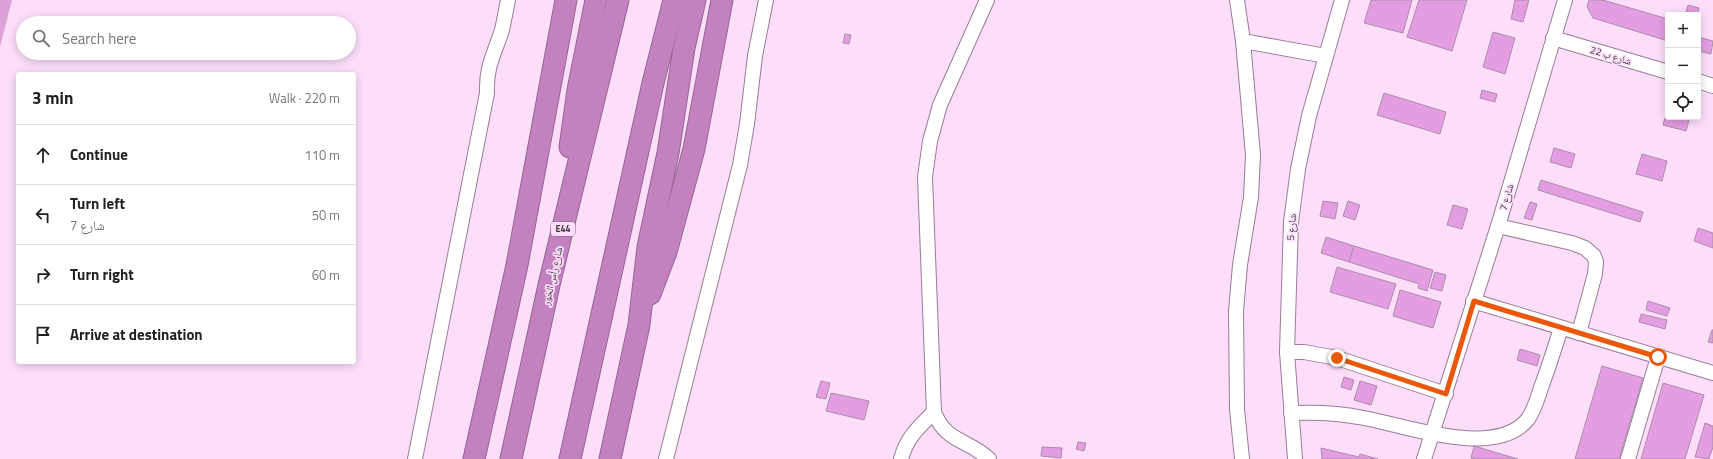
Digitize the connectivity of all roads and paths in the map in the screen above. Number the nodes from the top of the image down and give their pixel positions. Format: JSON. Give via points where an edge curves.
{"nodes":[{"id":1,"x":508,"y":0,"type":"edge"},
{"id":2,"x":566,"y":0,"type":"edge"},
{"id":3,"x":596,"y":0,"type":"edge"},
{"id":4,"x":618,"y":0,"type":"edge"},
{"id":5,"x":674,"y":0,"type":"edge"},
{"id":6,"x":695,"y":0,"type":"edge"},
{"id":7,"x":766,"y":0,"type":"edge"},
{"id":8,"x":986,"y":0,"type":"edge"},
{"id":9,"x":1237,"y":0,"type":"edge"},
{"id":10,"x":1342,"y":0,"type":"edge"},
{"id":11,"x":1565,"y":0,"type":"edge"},
{"id":12,"x":722,"y":3,"type":"edge"},
{"id":13,"x":1553,"y":38,"type":"junction"},
{"id":14,"x":1243,"y":40,"type":"junction"},
{"id":15,"x":1326,"y":56,"type":"junction"},
{"id":16,"x":1665,"y":71,"type":"edge"},
{"id":17,"x":1701,"y":82,"type":"edge"},
{"id":18,"x":1713,"y":86,"type":"edge"},
{"id":19,"x":1498,"y":226,"type":"junction"},
{"id":20,"x":550,"y":285,"type":"junction"},
{"id":21,"x":1474,"y":301,"type":"junction"},
{"id":22,"x":639,"y":325,"type":"junction"},
{"id":23,"x":1561,"y":328,"type":"junction"},
{"id":24,"x":1579,"y":333,"type":"junction"},
{"id":25,"x":1287,"y":352,"type":"junction"},
{"id":26,"x":1658,"y":357,"type":"junction"},
{"id":27,"x":1713,"y":373,"type":"edge"},
{"id":28,"x":1446,"y":394,"type":"junction"},
{"id":29,"x":934,"y":412,"type":"junction"},
{"id":30,"x":1291,"y":413,"type":"junction"},
{"id":31,"x":1432,"y":434,"type":"junction"},
{"id":32,"x":415,"y":459,"type":"edge"},
{"id":33,"x":474,"y":459,"type":"edge"},
{"id":34,"x":511,"y":459,"type":"edge"},
{"id":35,"x":570,"y":459,"type":"edge"},
{"id":36,"x":610,"y":459,"type":"edge"},
{"id":37,"x":666,"y":459,"type":"edge"},
{"id":38,"x":901,"y":459,"type":"edge"},
{"id":39,"x":989,"y":459,"type":"edge"},
{"id":40,"x":1242,"y":459,"type":"edge"},
{"id":41,"x":1295,"y":459,"type":"edge"},
{"id":42,"x":1424,"y":459,"type":"edge"},
{"id":43,"x":1628,"y":459,"type":"edge"}],
"edges":[{"from":1,"to":32,"type":"street","via":[[502,30],[489,66],[487,93]]},
{"from":2,"to":33,"type":"highway","via":[[517,265]]},
{"from":3,"to":20,"type":"highway","via":[[578,90]]},
{"from":4,"to":20,"type":"highway","name":"شارع رأس الخور","number":"E44"},
{"from":5,"to":35,"type":"highway","via":[[653,83]]},
{"from":6,"to":22,"type":"highway","via":[[684,48],[668,153],[648,247]]},
{"from":7,"to":37,"type":"street","via":[[755,56],[740,165]]},
{"from":8,"to":29,"type":"street","via":[[940,105],[927,159],[925,177]]},
{"from":9,"to":14,"type":"street"},
{"from":10,"to":15,"type":"street","name":"شارع 5"},
{"from":11,"to":13,"type":"street","name":"شارع 7"},
{"from":12,"to":22,"type":"highway","via":[[694,149],[666,252]]},
{"from":13,"to":16,"type":"street","name":"شارع ب 22"},
{"from":13,"to":19,"type":"street","name":"شارع 7"},
{"from":14,"to":15,"type":"street"},
{"from":14,"to":40,"type":"street","via":[[1253,155],[1251,197],[1240,265],[1236,311],[1237,394]]},
{"from":15,"to":25,"type":"street","name":"شارع 5","via":[[1309,116],[1291,222]]},
{"from":17,"to":18,"type":"street"},
{"from":19,"to":21,"type":"street","name":"شارع 7"},
{"from":19,"to":24,"type":"street","via":[[1572,243],[1586,248],[1594,256],[1596,274]]},
{"from":20,"to":34,"type":"highway","name":"شارع رأس الخور","number":"E44"},
{"from":21,"to":23,"type":"street"},
{"from":21,"to":28,"type":"street","name":"شارع 7"},
{"from":22,"to":36,"type":"highway"},
{"from":23,"to":24,"type":"street"},
{"from":23,"to":31,"type":"street","via":[[1536,402],[1528,419],[1521,426],[1506,436],[1489,441]]},
{"from":24,"to":26,"type":"street"},
{"from":25,"to":28,"type":"street","via":[[1304,352],[1337,358]]},
{"from":25,"to":30,"type":"street","name":"شارع 5"},
{"from":26,"to":27,"type":"street"},
{"from":26,"to":43,"type":"street"},
{"from":28,"to":31,"type":"street","name":"شارع 7"},
{"from":29,"to":38,"type":"street","via":[[912,433]]},
{"from":29,"to":39,"type":"street","via":[[946,432],[976,448]]},
{"from":30,"to":31,"type":"street","via":[[1339,414]]},
{"from":30,"to":41,"type":"street","name":"شارع 5"},
{"from":31,"to":42,"type":"street","name":"شارع 7"}]}
